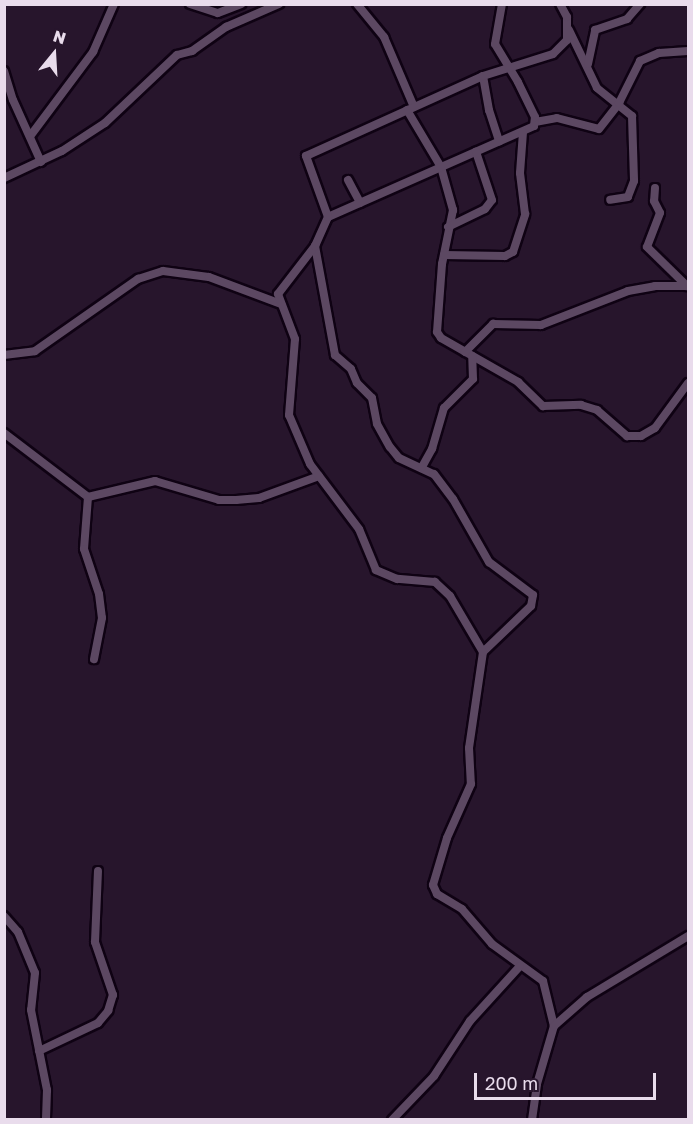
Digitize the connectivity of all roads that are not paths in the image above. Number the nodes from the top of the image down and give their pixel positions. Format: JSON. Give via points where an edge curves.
{"nodes":[{"id":1,"x":114,"y":4,"type":"edge"},
{"id":2,"x":190,"y":4,"type":"edge"},
{"id":3,"x":241,"y":4,"type":"edge"},
{"id":4,"x":279,"y":4,"type":"edge"},
{"id":5,"x":357,"y":4,"type":"edge"},
{"id":6,"x":502,"y":4,"type":"edge"},
{"id":7,"x":560,"y":4,"type":"edge"},
{"id":8,"x":640,"y":4,"type":"edge"},
{"id":9,"x":199,"y":7,"type":"edge"},
{"id":10,"x":568,"y":29,"type":"junction"},
{"id":11,"x":688,"y":51,"type":"edge"},
{"id":12,"x":588,"y":66,"type":"junction"},
{"id":13,"x":511,"y":67,"type":"junction"},
{"id":14,"x":4,"y":71,"type":"edge"},
{"id":15,"x":483,"y":76,"type":"junction"},
{"id":16,"x":619,"y":103,"type":"junction"},
{"id":17,"x":411,"y":109,"type":"junction"},
{"id":18,"x":535,"y":122,"type":"junction"},
{"id":19,"x":524,"y":132,"type":"junction"},
{"id":20,"x":31,"y":135,"type":"junction"},
{"id":21,"x":500,"y":141,"type":"junction"},
{"id":22,"x":476,"y":152,"type":"junction"},
{"id":23,"x":40,"y":162,"type":"junction"},
{"id":24,"x":441,"y":167,"type":"junction"},
{"id":25,"x":4,"y":178,"type":"edge"},
{"id":26,"x":348,"y":180,"type":"dead end"},
{"id":27,"x":656,"y":188,"type":"dead end"},
{"id":28,"x":610,"y":200,"type":"dead end"},
{"id":29,"x":360,"y":203,"type":"junction"},
{"id":30,"x":328,"y":217,"type":"junction"},
{"id":31,"x":448,"y":227,"type":"junction"},
{"id":32,"x":315,"y":246,"type":"junction"},
{"id":33,"x":444,"y":255,"type":"junction"},
{"id":34,"x":688,"y":286,"type":"edge"},
{"id":35,"x":281,"y":304,"type":"junction"},
{"id":36,"x":469,"y":354,"type":"junction"},
{"id":37,"x":4,"y":355,"type":"edge"},
{"id":38,"x":688,"y":383,"type":"edge"},
{"id":39,"x":4,"y":433,"type":"edge"},
{"id":40,"x":422,"y":467,"type":"junction"},
{"id":41,"x":319,"y":476,"type":"junction"},
{"id":42,"x":88,"y":496,"type":"junction"},
{"id":43,"x":483,"y":652,"type":"junction"},
{"id":44,"x":94,"y":659,"type":"dead end"},
{"id":45,"x":98,"y":871,"type":"dead end"},
{"id":46,"x":4,"y":915,"type":"edge"},
{"id":47,"x":688,"y":936,"type":"edge"},
{"id":48,"x":520,"y":966,"type":"junction"},
{"id":49,"x":554,"y":1026,"type":"junction"},
{"id":50,"x":39,"y":1051,"type":"junction"},
{"id":51,"x":46,"y":1119,"type":"edge"},
{"id":52,"x":392,"y":1119,"type":"edge"},
{"id":53,"x":532,"y":1119,"type":"edge"}],
"edges":[{"from":1,"to":20,"type":"street","via":[[93,52]]},
{"from":2,"to":9,"type":"street"},
{"from":3,"to":9,"type":"street","via":[[218,13]]},
{"from":4,"to":23,"type":"street","via":[[226,27],[192,51],[173,58],[125,107]]},
{"from":5,"to":17,"type":"street","via":[[384,37]]},
{"from":6,"to":13,"type":"street","via":[[495,44]]},
{"from":7,"to":10,"type":"street"},
{"from":8,"to":12,"type":"street","via":[[627,19],[595,30]]},
{"from":10,"to":12,"type":"street"},
{"from":10,"to":13,"type":"street","via":[[567,42],[560,50]]},
{"from":11,"to":16,"type":"street","via":[[659,53],[640,60]]},
{"from":12,"to":16,"type":"street","via":[[597,88]]},
{"from":13,"to":15,"type":"street"},
{"from":13,"to":18,"type":"street"},
{"from":14,"to":20,"type":"street"},
{"from":15,"to":17,"type":"street"},
{"from":15,"to":21,"type":"street"},
{"from":16,"to":18,"type":"street","via":[[599,129],[557,118]]},
{"from":16,"to":28,"type":"street","via":[[632,116],[635,175],[628,197]]},
{"from":17,"to":24,"type":"street"},
{"from":17,"to":30,"type":"street","via":[[306,156]]},
{"from":18,"to":19,"type":"street"},
{"from":19,"to":21,"type":"street"},
{"from":19,"to":33,"type":"street","via":[[520,173],[525,213],[513,252],[506,256]]},
{"from":20,"to":23,"type":"street"},
{"from":21,"to":22,"type":"street"},
{"from":22,"to":24,"type":"street"},
{"from":22,"to":31,"type":"street","via":[[492,200],[485,209]]},
{"from":23,"to":25,"type":"street"},
{"from":24,"to":29,"type":"street"},
{"from":24,"to":31,"type":"street","via":[[453,210]]},
{"from":26,"to":29,"type":"street"},
{"from":27,"to":34,"type":"street","via":[[654,201],[660,213],[647,247]]},
{"from":29,"to":30,"type":"street"},
{"from":30,"to":32,"type":"street"},
{"from":31,"to":33,"type":"street"},
{"from":32,"to":35,"type":"street","via":[[279,290]]},
{"from":32,"to":40,"type":"street","via":[[335,356],[351,369],[357,383],[372,398],[379,429],[394,454]]},
{"from":33,"to":36,"type":"street","via":[[437,332]]},
{"from":34,"to":36,"type":"street","via":[[628,291],[542,325],[493,324]]},
{"from":35,"to":37,"type":"street","via":[[209,277],[163,272],[138,279],[35,351]]},
{"from":35,"to":41,"type":"street","via":[[295,339],[290,415],[301,447]]},
{"from":36,"to":38,"type":"street","via":[[518,382],[543,406],[581,405],[597,410],[618,432],[632,437],[655,428]]},
{"from":36,"to":40,"type":"street","via":[[473,379],[444,408],[432,449]]},
{"from":39,"to":42,"type":"street"},
{"from":40,"to":43,"type":"street","via":[[434,474],[453,499],[489,562],[533,594],[531,606]]},
{"from":41,"to":42,"type":"street","via":[[259,498],[236,500],[219,500],[155,481]]},
{"from":41,"to":43,"type":"street","via":[[359,529],[376,570],[397,579],[435,582],[450,596]]},
{"from":42,"to":44,"type":"street","via":[[84,549],[99,594],[102,618]]},
{"from":43,"to":48,"type":"street","via":[[469,748],[471,784],[447,838],[433,885],[437,894],[462,909],[492,944]]},
{"from":45,"to":50,"type":"street","via":[[95,942],[113,995],[108,1011],[98,1023]]},
{"from":46,"to":50,"type":"street","via":[[18,932],[34,973],[31,1010]]},
{"from":47,"to":49,"type":"street","via":[[587,997]]},
{"from":48,"to":49,"type":"street","via":[[543,981]]},
{"from":48,"to":52,"type":"street","via":[[470,1020],[434,1076]]},
{"from":49,"to":53,"type":"street","via":[[537,1084]]},
{"from":50,"to":51,"type":"street","via":[[47,1090]]}]}
